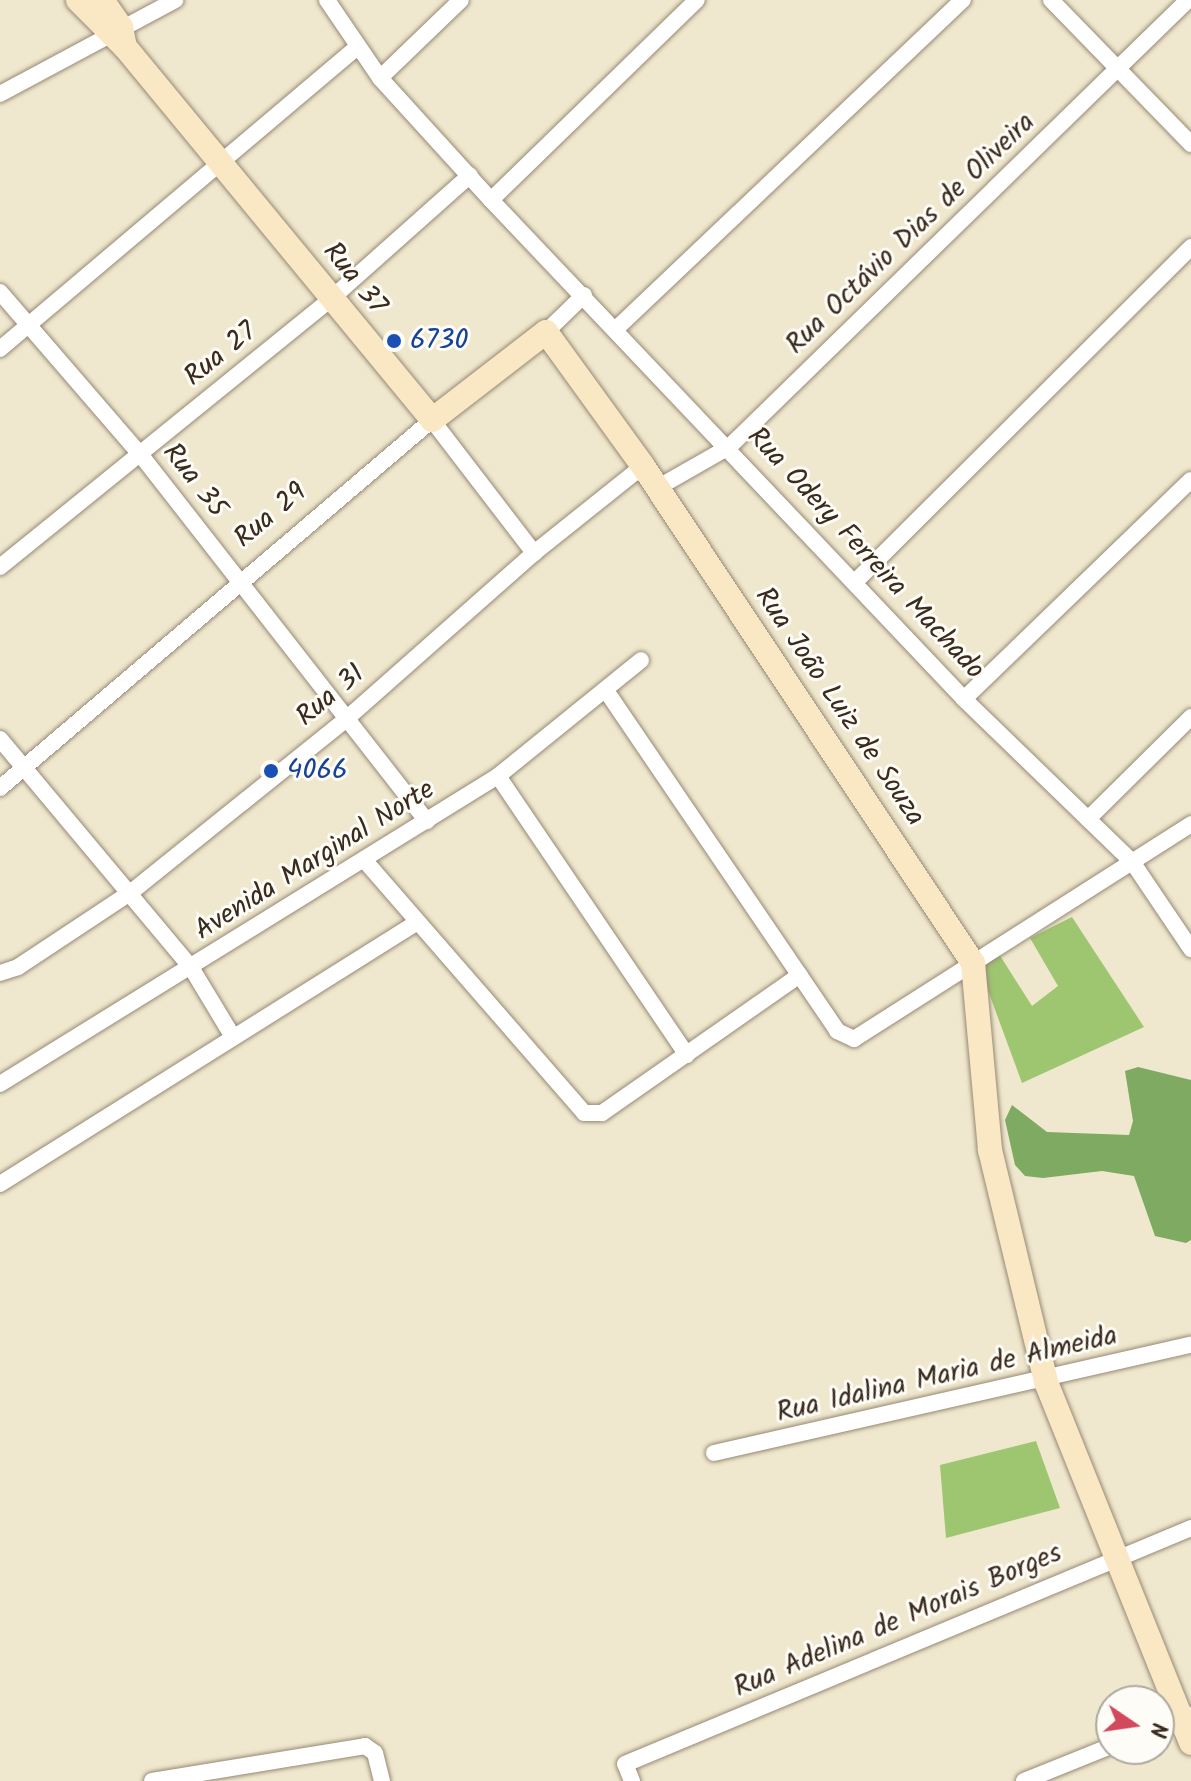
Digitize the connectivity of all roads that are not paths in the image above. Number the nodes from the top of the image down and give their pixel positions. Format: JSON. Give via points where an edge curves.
{"nodes":[{"id":1,"x":78,"y":0,"type":"edge"},
{"id":2,"x":102,"y":0,"type":"edge"},
{"id":3,"x":175,"y":0,"type":"edge"},
{"id":4,"x":327,"y":0,"type":"edge"},
{"id":5,"x":461,"y":0,"type":"edge"},
{"id":6,"x":697,"y":0,"type":"edge"},
{"id":7,"x":963,"y":0,"type":"edge"},
{"id":8,"x":1051,"y":0,"type":"edge"},
{"id":9,"x":1188,"y":0,"type":"edge"},
{"id":10,"x":118,"y":36,"type":"junction"},
{"id":11,"x":358,"y":47,"type":"junction"},
{"id":12,"x":1118,"y":71,"type":"junction"},
{"id":13,"x":380,"y":78,"type":"junction"},
{"id":14,"x":0,"y":94,"type":"edge"},
{"id":15,"x":1191,"y":144,"type":"edge"},
{"id":16,"x":222,"y":165,"type":"junction"},
{"id":17,"x":470,"y":175,"type":"junction"},
{"id":18,"x":491,"y":200,"type":"junction"},
{"id":19,"x":1191,"y":247,"type":"edge"},
{"id":20,"x":0,"y":292,"type":"edge"},
{"id":21,"x":584,"y":295,"type":"junction"},
{"id":22,"x":331,"y":299,"type":"junction"},
{"id":23,"x":29,"y":325,"type":"junction"},
{"id":24,"x":617,"y":328,"type":"junction"},
{"id":25,"x":546,"y":332,"type":"junction"},
{"id":26,"x":0,"y":349,"type":"edge"},
{"id":27,"x":432,"y":420,"type":"junction"},
{"id":28,"x":729,"y":447,"type":"junction"},
{"id":29,"x":140,"y":454,"type":"junction"},
{"id":30,"x":643,"y":466,"type":"junction"},
{"id":31,"x":1191,"y":480,"type":"edge"},
{"id":32,"x":657,"y":488,"type":"junction"},
{"id":33,"x":534,"y":553,"type":"junction"},
{"id":34,"x":0,"y":567,"type":"edge"},
{"id":35,"x":240,"y":581,"type":"junction"},
{"id":36,"x":856,"y":581,"type":"junction"},
{"id":37,"x":641,"y":660,"type":"dead end"},
{"id":38,"x":607,"y":692,"type":"junction"},
{"id":39,"x":964,"y":699,"type":"junction"},
{"id":40,"x":1191,"y":717,"type":"edge"},
{"id":41,"x":344,"y":721,"type":"junction"},
{"id":42,"x":0,"y":739,"type":"edge"},
{"id":43,"x":25,"y":768,"type":"junction"},
{"id":44,"x":498,"y":776,"type":"junction"},
{"id":45,"x":0,"y":788,"type":"edge"},
{"id":46,"x":1088,"y":819,"type":"junction"},
{"id":47,"x":427,"y":821,"type":"junction"},
{"id":48,"x":1191,"y":824,"type":"edge"},
{"id":49,"x":366,"y":862,"type":"junction"},
{"id":50,"x":1133,"y":863,"type":"junction"},
{"id":51,"x":130,"y":893,"type":"junction"},
{"id":52,"x":417,"y":922,"type":"junction"},
{"id":53,"x":1191,"y":949,"type":"edge"},
{"id":54,"x":973,"y":963,"type":"junction"},
{"id":55,"x":192,"y":969,"type":"junction"},
{"id":56,"x":0,"y":973,"type":"edge"},
{"id":57,"x":800,"y":975,"type":"junction"},
{"id":58,"x":233,"y":1037,"type":"junction"},
{"id":59,"x":687,"y":1055,"type":"junction"},
{"id":60,"x":0,"y":1084,"type":"edge"},
{"id":61,"x":0,"y":1184,"type":"edge"},
{"id":62,"x":1191,"y":1345,"type":"edge"},
{"id":63,"x":1046,"y":1382,"type":"junction"},
{"id":64,"x":714,"y":1453,"type":"dead end"},
{"id":65,"x":1191,"y":1528,"type":"edge"},
{"id":66,"x":1117,"y":1558,"type":"junction"},
{"id":67,"x":1177,"y":1719,"type":"edge"},
{"id":68,"x":1191,"y":1743,"type":"edge"},
{"id":69,"x":1095,"y":1752,"type":"edge"},
{"id":70,"x":152,"y":1781,"type":"edge"},
{"id":71,"x":382,"y":1781,"type":"edge"},
{"id":72,"x":632,"y":1781,"type":"edge"},
{"id":73,"x":1024,"y":1781,"type":"edge"}],
"edges":[{"from":1,"to":10,"type":"street"},
{"from":2,"to":10,"type":"street"},
{"from":3,"to":10,"type":"street"},
{"from":4,"to":11,"type":"street"},
{"from":5,"to":13,"type":"street"},
{"from":6,"to":18,"type":"street"},
{"from":7,"to":24,"type":"street"},
{"from":8,"to":12,"type":"street"},
{"from":9,"to":12,"type":"street","name":"Rua Octávio Dias de Oliveira"},
{"from":10,"to":14,"type":"street"},
{"from":10,"to":16,"type":"street","name":"Rua 37"},
{"from":11,"to":13,"type":"street"},
{"from":11,"to":16,"type":"street"},
{"from":12,"to":15,"type":"street"},
{"from":12,"to":28,"type":"street","name":"Rua Octávio Dias de Oliveira"},
{"from":13,"to":17,"type":"street"},
{"from":16,"to":22,"type":"street","name":"Rua 37"},
{"from":16,"to":23,"type":"street"},
{"from":17,"to":18,"type":"street"},
{"from":17,"to":22,"type":"street","name":"Rua 27"},
{"from":18,"to":21,"type":"street","name":"Rua Odery Ferreira Machado"},
{"from":19,"to":36,"type":"street"},
{"from":20,"to":23,"type":"street","name":"Rua 35"},
{"from":21,"to":24,"type":"street","name":"Rua Odery Ferreira Machado"},
{"from":21,"to":25,"type":"street","name":"Rua 29"},
{"from":22,"to":27,"type":"street","name":"Rua 37"},
{"from":22,"to":29,"type":"street","name":"Rua 27"},
{"from":23,"to":26,"type":"street"},
{"from":23,"to":29,"type":"street","name":"Rua 35"},
{"from":24,"to":28,"type":"street","name":"Rua Odery Ferreira Machado"},
{"from":25,"to":27,"type":"street","name":"Rua 29"},
{"from":25,"to":30,"type":"street","name":"Rua João Luiz de Souza"},
{"from":27,"to":33,"type":"street","name":"Rua 37"},
{"from":27,"to":35,"type":"street","name":"Rua 29"},
{"from":28,"to":32,"type":"street","name":"Rua Octávio Dias de Oliveira"},
{"from":28,"to":36,"type":"street","name":"Rua Odery Ferreira Machado"},
{"from":29,"to":34,"type":"street","name":"Rua 27"},
{"from":29,"to":35,"type":"street","name":"Rua 35"},
{"from":30,"to":32,"type":"street","name":"Rua João Luiz de Souza"},
{"from":30,"to":33,"type":"street","name":"Rua 31"},
{"from":31,"to":39,"type":"street"},
{"from":32,"to":54,"type":"street","name":"Rua João Luiz de Souza"},
{"from":33,"to":41,"type":"street","name":"Rua 31"},
{"from":35,"to":41,"type":"street","name":"Rua 35"},
{"from":35,"to":43,"type":"street","name":"Rua 29"},
{"from":36,"to":39,"type":"street","name":"Rua Odery Ferreira Machado"},
{"from":37,"to":38,"type":"street","name":"Avenida Marginal Norte"},
{"from":38,"to":44,"type":"street","name":"Avenida Marginal Norte"},
{"from":38,"to":57,"type":"street"},
{"from":39,"to":46,"type":"street","name":"Rua Odery Ferreira Machado"},
{"from":40,"to":46,"type":"street"},
{"from":41,"to":47,"type":"street","name":"Rua 35"},
{"from":41,"to":51,"type":"street","name":"Rua 31"},
{"from":42,"to":43,"type":"street"},
{"from":43,"to":45,"type":"street","name":"Rua 29"},
{"from":43,"to":51,"type":"street"},
{"from":44,"to":47,"type":"street","name":"Avenida Marginal Norte"},
{"from":44,"to":59,"type":"street"},
{"from":46,"to":50,"type":"street","name":"Rua Odery Ferreira Machado"},
{"from":47,"to":49,"type":"street","name":"Avenida Marginal Norte"},
{"from":48,"to":50,"type":"street"},
{"from":49,"to":52,"type":"street"},
{"from":49,"to":55,"type":"street","name":"Avenida Marginal Norte"},
{"from":50,"to":53,"type":"street","name":"Rua Odery Ferreira Machado"},
{"from":50,"to":54,"type":"street"},
{"from":51,"to":55,"type":"street"},
{"from":51,"to":56,"type":"street","name":"Rua 31","via":[[18,967]]},
{"from":52,"to":58,"type":"street"},
{"from":52,"to":59,"type":"street","via":[[584,1113],[602,1113]]},
{"from":54,"to":57,"type":"street","via":[[854,1039],[837,1031]]},
{"from":54,"to":63,"type":"street","name":"Rua João Luiz de Souza","via":[[990,1150]]},
{"from":55,"to":58,"type":"street"},
{"from":55,"to":60,"type":"street","name":"Avenida Marginal Norte"},
{"from":57,"to":59,"type":"street"},
{"from":58,"to":61,"type":"street"},
{"from":62,"to":63,"type":"street","name":"Rua Idalina Maria de Almeida"},
{"from":63,"to":64,"type":"street","name":"Rua Idalina Maria de Almeida"},
{"from":63,"to":66,"type":"street","name":"Rua João Luiz de Souza"},
{"from":65,"to":66,"type":"street","name":"Rua Adelina de Morais Borges"},
{"from":66,"to":67,"type":"street","name":"Rua João Luiz de Souza"},
{"from":66,"to":72,"type":"street","name":"Rua Adelina de Morais Borges","via":[[625,1764]]},
{"from":67,"to":68,"type":"street","name":"Rua João Luiz de Souza"},
{"from":69,"to":73,"type":"street"},
{"from":70,"to":71,"type":"street","via":[[365,1746],[375,1753]]}]}
